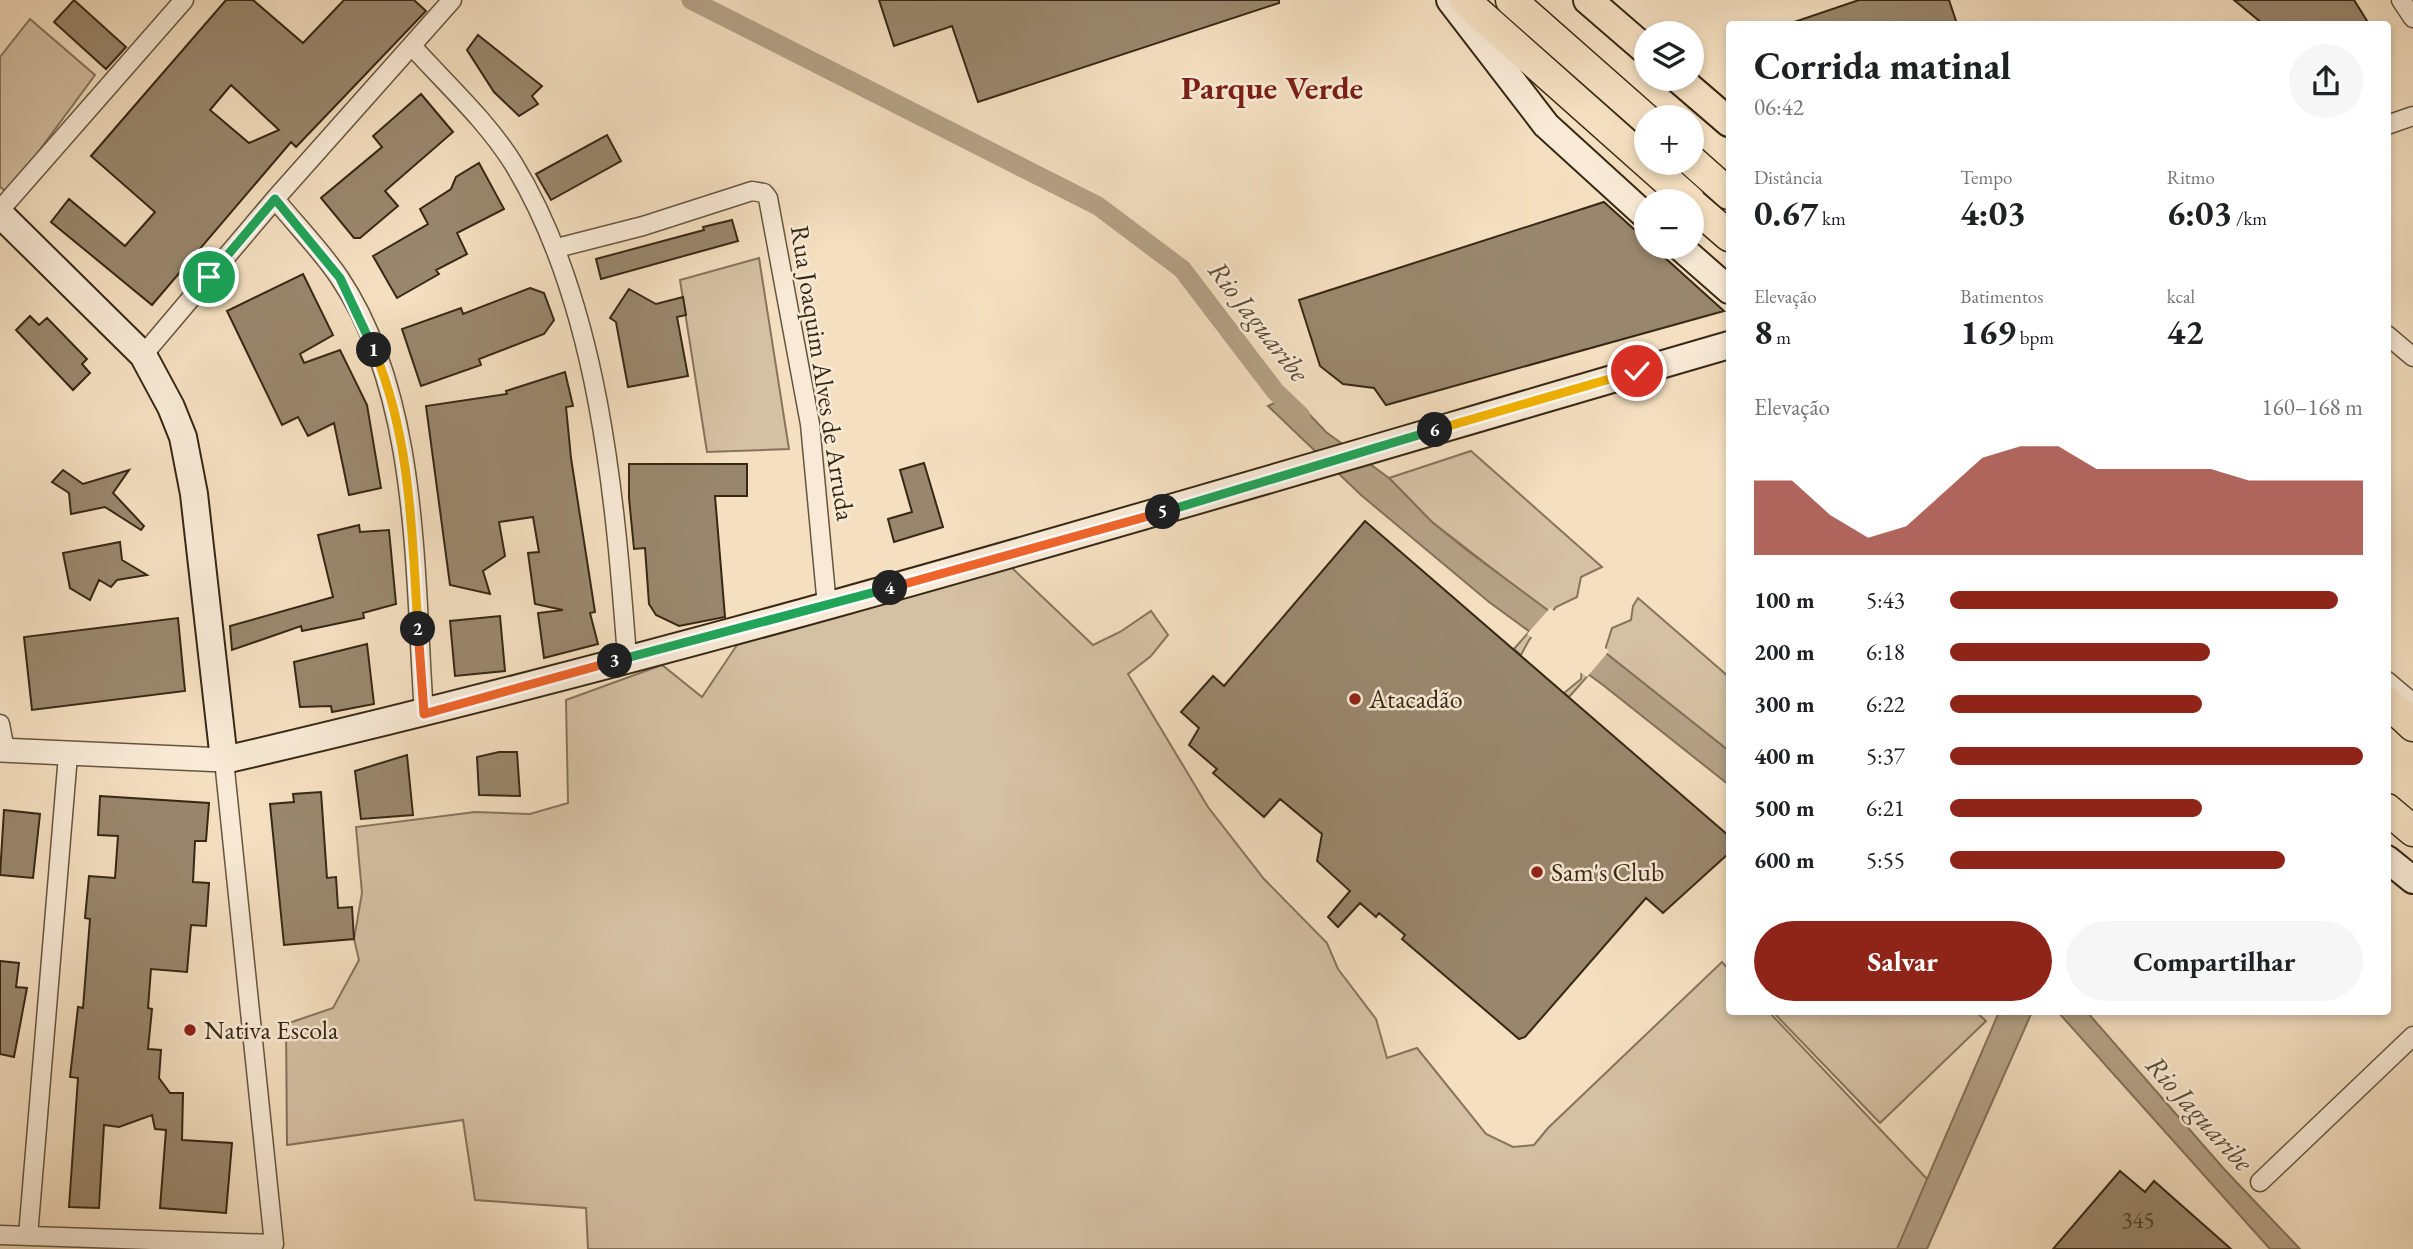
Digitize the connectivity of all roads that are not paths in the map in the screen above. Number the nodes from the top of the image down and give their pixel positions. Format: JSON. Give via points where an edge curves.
{"nodes":[{"id":1,"x":184,"y":0,"type":"edge"},
{"id":2,"x":452,"y":0,"type":"edge"},
{"id":3,"x":1451,"y":0,"type":"edge"},
{"id":4,"x":1464,"y":0,"type":"edge"},
{"id":5,"x":1511,"y":0,"type":"edge"},
{"id":6,"x":1588,"y":0,"type":"edge"},
{"id":7,"x":2402,"y":0,"type":"edge"},
{"id":8,"x":2413,"y":18,"type":"edge"},
{"id":9,"x":1634,"y":40,"type":"edge"},
{"id":10,"x":412,"y":46,"type":"junction"},
{"id":11,"x":1693,"y":91,"type":"edge"},
{"id":12,"x":1634,"y":109,"type":"edge"},
{"id":13,"x":2413,"y":116,"type":"edge"},
{"id":14,"x":1726,"y":119,"type":"edge"},
{"id":15,"x":2391,"y":124,"type":"edge"},
{"id":16,"x":1704,"y":172,"type":"edge"},
{"id":17,"x":1676,"y":189,"type":"edge"},
{"id":18,"x":1726,"y":191,"type":"edge"},
{"id":19,"x":275,"y":199,"type":"junction"},
{"id":20,"x":1634,"y":205,"type":"edge"},
{"id":21,"x":0,"y":212,"type":"edge"},
{"id":22,"x":1704,"y":214,"type":"edge"},
{"id":23,"x":1726,"y":233,"type":"edge"},
{"id":24,"x":557,"y":248,"type":"junction"},
{"id":25,"x":1694,"y":259,"type":"edge"},
{"id":26,"x":1726,"y":287,"type":"edge"},
{"id":27,"x":2391,"y":338,"type":"edge"},
{"id":28,"x":1726,"y":346,"type":"edge"},
{"id":29,"x":143,"y":355,"type":"junction"},
{"id":30,"x":2413,"y":357,"type":"edge"},
{"id":31,"x":827,"y":606,"type":"junction"},
{"id":32,"x":627,"y":657,"type":"junction"},
{"id":33,"x":2391,"y":684,"type":"edge"},
{"id":34,"x":2413,"y":703,"type":"edge"},
{"id":35,"x":2391,"y":706,"type":"edge"},
{"id":36,"x":424,"y":714,"type":"junction"},
{"id":37,"x":0,"y":724,"type":"edge"},
{"id":38,"x":2413,"y":726,"type":"edge"},
{"id":39,"x":2,"y":750,"type":"edge"},
{"id":40,"x":68,"y":755,"type":"junction"},
{"id":41,"x":225,"y":760,"type":"junction"},
{"id":42,"x":2391,"y":812,"type":"edge"},
{"id":43,"x":2413,"y":831,"type":"edge"},
{"id":44,"x":2391,"y":862,"type":"edge"},
{"id":45,"x":2413,"y":880,"type":"edge"},
{"id":46,"x":2413,"y":1036,"type":"edge"},
{"id":47,"x":2260,"y":1182,"type":"dead end"},
{"id":48,"x":0,"y":1235,"type":"edge"},
{"id":49,"x":28,"y":1236,"type":"junction"}],
"edges":[{"from":1,"to":21,"type":"street"},
{"from":2,"to":10,"type":"street"},
{"from":3,"to":20,"type":"main road","via":[[1546,125]]},
{"from":4,"to":17,"type":"highway"},
{"from":5,"to":12,"type":"highway"},
{"from":6,"to":9,"type":"main road"},
{"from":7,"to":8,"type":"street"},
{"from":10,"to":19,"type":"street"},
{"from":10,"to":24,"type":"street","via":[[507,156]]},
{"from":11,"to":14,"type":"main road"},
{"from":13,"to":15,"type":"street"},
{"from":16,"to":18,"type":"highway"},
{"from":19,"to":29,"type":"street"},
{"from":19,"to":36,"type":"street","via":[[340,278],[388,382],[401,430],[409,497]]},
{"from":21,"to":29,"type":"main road"},
{"from":22,"to":23,"type":"highway"},
{"from":24,"to":31,"type":"street","name":"Rua Joaquim Alves de Arruda","via":[[752,191],[764,193],[770,203],[810,424]]},
{"from":24,"to":32,"type":"street","via":[[582,337],[607,463]]},
{"from":25,"to":26,"type":"main road"},
{"from":27,"to":30,"type":"street"},
{"from":28,"to":31,"type":"main road"},
{"from":29,"to":41,"type":"main road","via":[[183,437]]},
{"from":31,"to":32,"type":"main road"},
{"from":32,"to":36,"type":"main road"},
{"from":33,"to":34,"type":"street"},
{"from":35,"to":38,"type":"highway"},
{"from":36,"to":41,"type":"main road"},
{"from":37,"to":39,"type":"street"},
{"from":39,"to":40,"type":"street"},
{"from":40,"to":41,"type":"street"},
{"from":40,"to":49,"type":"street"},
{"from":41,"to":49,"type":"street","via":[[274,1244]]},
{"from":42,"to":43,"type":"highway"},
{"from":44,"to":45,"type":"main road"},
{"from":46,"to":47,"type":"street"},
{"from":48,"to":49,"type":"street"}]}
